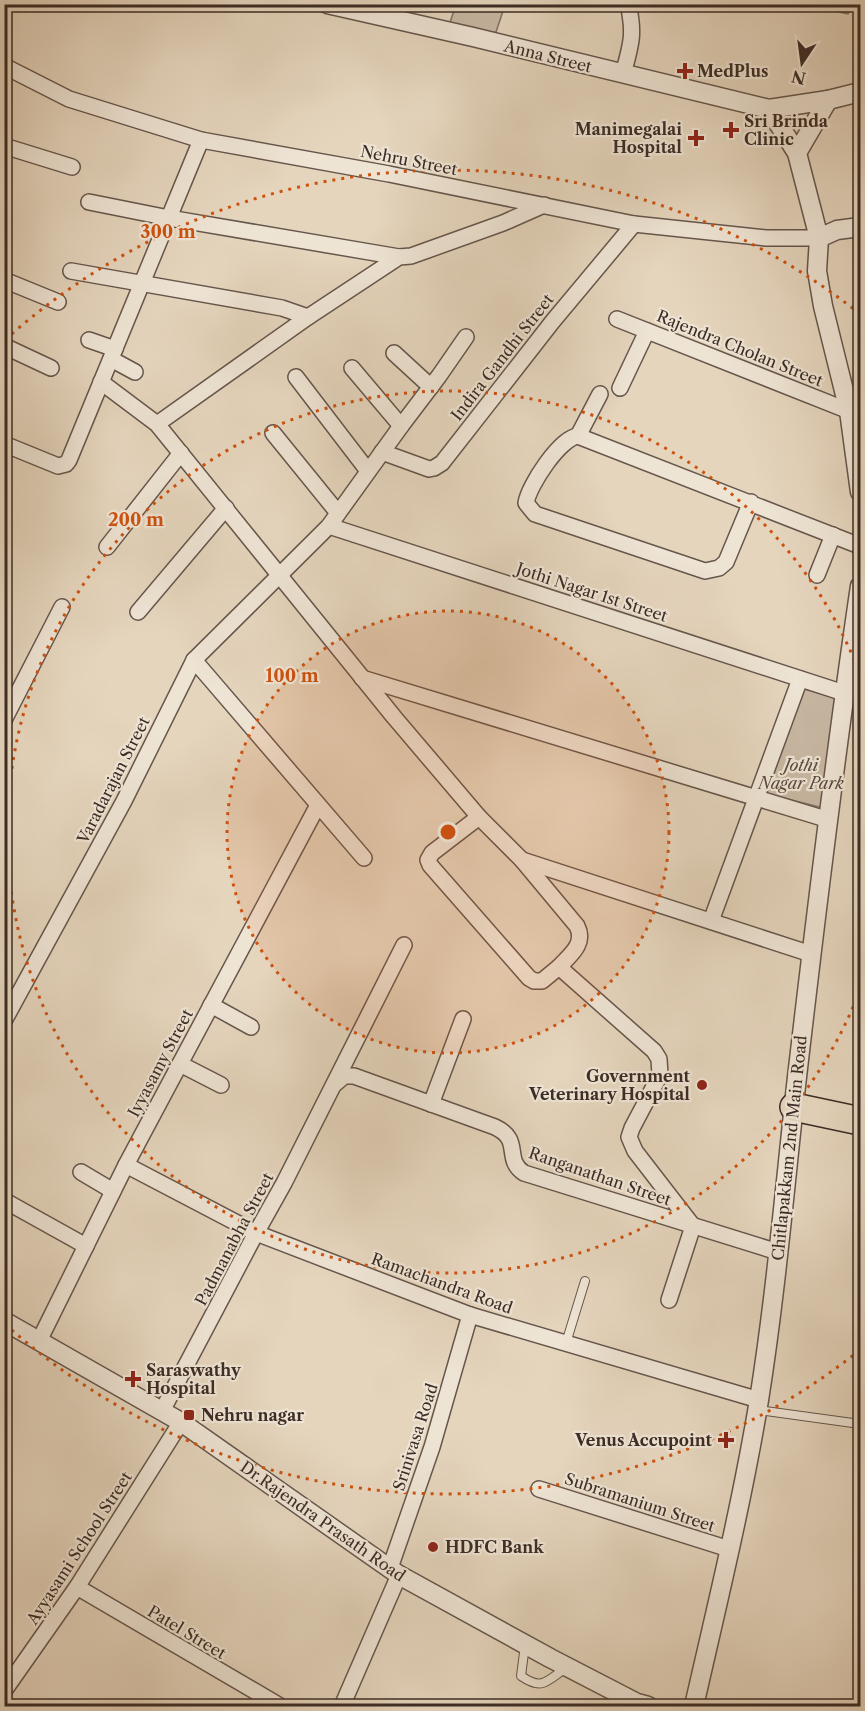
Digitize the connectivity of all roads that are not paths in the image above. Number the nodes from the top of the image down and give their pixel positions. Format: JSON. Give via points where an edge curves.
{"nodes":[{"id":1,"x":327,"y":4,"type":"edge"},
{"id":2,"x":628,"y":4,"type":"edge"},
{"id":3,"x":4,"y":66,"type":"edge"},
{"id":4,"x":623,"y":74,"type":"junction"},
{"id":5,"x":861,"y":92,"type":"edge"},
{"id":6,"x":828,"y":100,"type":"junction"},
{"id":7,"x":769,"y":109,"type":"junction"},
{"id":8,"x":201,"y":140,"type":"junction"},
{"id":9,"x":4,"y":146,"type":"edge"},
{"id":10,"x":797,"y":153,"type":"junction"},
{"id":11,"x":72,"y":167,"type":"dead end"},
{"id":12,"x":89,"y":202,"type":"dead end"},
{"id":13,"x":544,"y":205,"type":"junction"},
{"id":14,"x":169,"y":218,"type":"junction"},
{"id":15,"x":634,"y":224,"type":"junction"},
{"id":16,"x":861,"y":227,"type":"edge"},
{"id":17,"x":819,"y":238,"type":"junction"},
{"id":18,"x":399,"y":257,"type":"junction"},
{"id":19,"x":71,"y":271,"type":"dead end"},
{"id":20,"x":4,"y":280,"type":"edge"},
{"id":21,"x":141,"y":284,"type":"junction"},
{"id":22,"x":58,"y":302,"type":"dead end"},
{"id":23,"x":308,"y":317,"type":"junction"},
{"id":24,"x":617,"y":319,"type":"dead end"},
{"id":25,"x":647,"y":331,"type":"junction"},
{"id":26,"x":466,"y":337,"type":"dead end"},
{"id":27,"x":89,"y":340,"type":"dead end"},
{"id":28,"x":4,"y":346,"type":"edge"},
{"id":29,"x":113,"y":354,"type":"junction"},
{"id":30,"x":394,"y":354,"type":"dead end"},
{"id":31,"x":51,"y":368,"type":"dead end"},
{"id":32,"x":352,"y":368,"type":"dead end"},
{"id":33,"x":135,"y":372,"type":"dead end"},
{"id":34,"x":296,"y":377,"type":"dead end"},
{"id":35,"x":101,"y":382,"type":"junction"},
{"id":36,"x":431,"y":387,"type":"junction"},
{"id":37,"x":620,"y":388,"type":"dead end"},
{"id":38,"x":600,"y":394,"type":"dead end"},
{"id":39,"x":855,"y":412,"type":"edge"},
{"id":40,"x":157,"y":424,"type":"junction"},
{"id":41,"x":400,"y":426,"type":"junction"},
{"id":42,"x":273,"y":433,"type":"dead end"},
{"id":43,"x":578,"y":436,"type":"junction"},
{"id":44,"x":4,"y":444,"type":"edge"},
{"id":45,"x":382,"y":452,"type":"junction"},
{"id":46,"x":181,"y":453,"type":"junction"},
{"id":47,"x":368,"y":471,"type":"junction"},
{"id":48,"x":861,"y":492,"type":"edge"},
{"id":49,"x":751,"y":502,"type":"junction"},
{"id":50,"x":226,"y":508,"type":"junction"},
{"id":51,"x":338,"y":513,"type":"junction"},
{"id":52,"x":328,"y":526,"type":"junction"},
{"id":53,"x":833,"y":535,"type":"junction"},
{"id":54,"x":861,"y":546,"type":"edge"},
{"id":55,"x":107,"y":548,"type":"dead end"},
{"id":56,"x":279,"y":574,"type":"junction"},
{"id":57,"x":817,"y":575,"type":"dead end"},
{"id":58,"x":861,"y":586,"type":"edge"},
{"id":59,"x":62,"y":607,"type":"dead end"},
{"id":60,"x":138,"y":612,"type":"dead end"},
{"id":61,"x":194,"y":660,"type":"junction"},
{"id":62,"x":362,"y":678,"type":"junction"},
{"id":63,"x":800,"y":679,"type":"junction"},
{"id":64,"x":844,"y":693,"type":"junction"},
{"id":65,"x":4,"y":720,"type":"edge"},
{"id":66,"x":758,"y":798,"type":"junction"},
{"id":67,"x":318,"y":805,"type":"junction"},
{"id":68,"x":478,"y":817,"type":"junction"},
{"id":69,"x":829,"y":820,"type":"junction"},
{"id":70,"x":364,"y":858,"type":"dead end"},
{"id":71,"x":522,"y":860,"type":"junction"},
{"id":72,"x":711,"y":921,"type":"junction"},
{"id":73,"x":404,"y":945,"type":"dead end"},
{"id":74,"x":811,"y":954,"type":"junction"},
{"id":75,"x":559,"y":967,"type":"junction"},
{"id":76,"x":211,"y":1005,"type":"junction"},
{"id":77,"x":463,"y":1019,"type":"dead end"},
{"id":78,"x":4,"y":1021,"type":"edge"},
{"id":79,"x":251,"y":1027,"type":"dead end"},
{"id":80,"x":180,"y":1064,"type":"junction"},
{"id":81,"x":336,"y":1083,"type":"junction"},
{"id":82,"x":221,"y":1085,"type":"dead end"},
{"id":83,"x":431,"y":1104,"type":"junction"},
{"id":84,"x":794,"y":1107,"type":"junction"},
{"id":85,"x":861,"y":1121,"type":"edge"},
{"id":86,"x":126,"y":1166,"type":"junction"},
{"id":87,"x":81,"y":1172,"type":"dead end"},
{"id":88,"x":113,"y":1191,"type":"junction"},
{"id":89,"x":7,"y":1202,"type":"dead end"},
{"id":90,"x":693,"y":1226,"type":"junction"},
{"id":91,"x":256,"y":1233,"type":"junction"},
{"id":92,"x":86,"y":1246,"type":"junction"},
{"id":93,"x":778,"y":1252,"type":"junction"},
{"id":94,"x":585,"y":1281,"type":"dead end"},
{"id":95,"x":669,"y":1300,"type":"dead end"},
{"id":96,"x":471,"y":1315,"type":"junction"},
{"id":97,"x":4,"y":1321,"type":"edge"},
{"id":98,"x":39,"y":1341,"type":"junction"},
{"id":99,"x":566,"y":1343,"type":"junction"},
{"id":100,"x":758,"y":1405,"type":"junction"},
{"id":101,"x":162,"y":1411,"type":"junction"},
{"id":102,"x":181,"y":1422,"type":"junction"},
{"id":103,"x":861,"y":1424,"type":"edge"},
{"id":104,"x":539,"y":1489,"type":"dead end"},
{"id":105,"x":729,"y":1549,"type":"junction"},
{"id":106,"x":395,"y":1572,"type":"junction"},
{"id":107,"x":77,"y":1587,"type":"junction"},
{"id":108,"x":525,"y":1645,"type":"junction"},
{"id":109,"x":567,"y":1667,"type":"junction"},
{"id":110,"x":4,"y":1691,"type":"edge"},
{"id":111,"x":280,"y":1707,"type":"edge"},
{"id":112,"x":342,"y":1707,"type":"edge"},
{"id":113,"x":648,"y":1707,"type":"edge"},
{"id":114,"x":694,"y":1707,"type":"edge"}],
"edges":[{"from":1,"to":4,"type":"street","name":"Anna Street"},
{"from":2,"to":4,"type":"street","via":[[632,40]]},
{"from":3,"to":8,"type":"street","name":"Nehru Street","via":[[69,99]]},
{"from":4,"to":7,"type":"street","name":"Anna Street"},
{"from":5,"to":6,"type":"street"},
{"from":6,"to":7,"type":"street"},
{"from":6,"to":10,"type":"street"},
{"from":7,"to":10,"type":"street"},
{"from":8,"to":13,"type":"street","name":"Nehru Street"},
{"from":8,"to":14,"type":"street"},
{"from":9,"to":11,"type":"street"},
{"from":10,"to":17,"type":"street"},
{"from":12,"to":14,"type":"street"},
{"from":13,"to":15,"type":"street","name":"Nehru Street"},
{"from":13,"to":18,"type":"street","via":[[411,256]]},
{"from":14,"to":18,"type":"street"},
{"from":14,"to":21,"type":"street"},
{"from":15,"to":17,"type":"street","name":"Nehru Street","via":[[766,238]]},
{"from":15,"to":45,"type":"street","name":"Indira Gandhi Street","via":[[442,463],[429,469]]},
{"from":16,"to":17,"type":"street","via":[[837,230]]},
{"from":17,"to":39,"type":"street","via":[[817,271],[823,306]]},
{"from":18,"to":23,"type":"street"},
{"from":19,"to":21,"type":"street"},
{"from":20,"to":22,"type":"street"},
{"from":21,"to":23,"type":"street","via":[[282,308]]},
{"from":21,"to":29,"type":"street"},
{"from":23,"to":40,"type":"street"},
{"from":24,"to":25,"type":"street","name":"Rajendra Cholan Street"},
{"from":25,"to":37,"type":"street"},
{"from":25,"to":39,"type":"street","name":"Rajendra Cholan Street"},
{"from":26,"to":36,"type":"street","name":"Varadarajan Street"},
{"from":27,"to":29,"type":"street"},
{"from":28,"to":31,"type":"street"},
{"from":29,"to":33,"type":"street"},
{"from":29,"to":35,"type":"street"},
{"from":30,"to":36,"type":"street"},
{"from":32,"to":41,"type":"street"},
{"from":34,"to":47,"type":"street"},
{"from":35,"to":40,"type":"street"},
{"from":35,"to":44,"type":"street","via":[[66,464],[58,466]]},
{"from":36,"to":41,"type":"street","name":"Varadarajan Street"},
{"from":38,"to":43,"type":"street"},
{"from":39,"to":48,"type":"street"},
{"from":40,"to":46,"type":"street"},
{"from":41,"to":45,"type":"street","name":"Varadarajan Street"},
{"from":42,"to":51,"type":"street"},
{"from":43,"to":49,"type":"street"},
{"from":43,"to":49,"type":"street","via":[[562,444],[527,494],[526,503],[536,514],[705,571],[726,562]]},
{"from":45,"to":47,"type":"street","name":"Varadarajan Street"},
{"from":46,"to":50,"type":"street"},
{"from":46,"to":55,"type":"street"},
{"from":47,"to":51,"type":"street","name":"Varadarajan Street"},
{"from":49,"to":53,"type":"street"},
{"from":50,"to":56,"type":"street"},
{"from":50,"to":60,"type":"street"},
{"from":51,"to":52,"type":"street","name":"Varadarajan Street"},
{"from":52,"to":56,"type":"street","name":"Varadarajan Street"},
{"from":52,"to":63,"type":"street","name":"Jothi Nagar 1st Street"},
{"from":53,"to":54,"type":"street"},
{"from":53,"to":57,"type":"street"},
{"from":56,"to":61,"type":"street","name":"Varadarajan Street"},
{"from":56,"to":62,"type":"street"},
{"from":58,"to":64,"type":"street","name":"Chitlapakkam 2nd Main Road"},
{"from":59,"to":65,"type":"street"},
{"from":61,"to":67,"type":"street"},
{"from":61,"to":78,"type":"street","name":"Varadarajan Street","via":[[124,801]]},
{"from":62,"to":66,"type":"street"},
{"from":62,"to":68,"type":"street"},
{"from":63,"to":64,"type":"street","name":"Jothi Nagar 1st Street"},
{"from":63,"to":66,"type":"street"},
{"from":64,"to":69,"type":"street","name":"Chitlapakkam 2nd Main Road"},
{"from":66,"to":69,"type":"street"},
{"from":66,"to":72,"type":"street"},
{"from":67,"to":70,"type":"street"},
{"from":67,"to":76,"type":"street","name":"Iyyasamy Street"},
{"from":68,"to":71,"type":"street"},
{"from":68,"to":75,"type":"street","via":[[432,854],[429,865],[529,978],[542,981]]},
{"from":69,"to":74,"type":"street","name":"Chitlapakkam 2nd Main Road"},
{"from":71,"to":72,"type":"street"},
{"from":71,"to":75,"type":"street","via":[[581,934],[580,944]]},
{"from":72,"to":74,"type":"street"},
{"from":73,"to":81,"type":"street","name":"Padmanabha Street"},
{"from":74,"to":84,"type":"street","name":"Chitlapakkam 2nd Main Road"},
{"from":75,"to":90,"type":"street","via":[[659,1059],[660,1075],[630,1137],[635,1151]]},
{"from":76,"to":79,"type":"street"},
{"from":76,"to":80,"type":"street","name":"Iyyasamy Street"},
{"from":77,"to":83,"type":"street"},
{"from":80,"to":82,"type":"street"},
{"from":80,"to":86,"type":"street","name":"Iyyasamy Street"},
{"from":81,"to":83,"type":"street","name":"Ranganathan Street","via":[[344,1076],[354,1076]]},
{"from":81,"to":91,"type":"street","name":"Padmanabha Street"},
{"from":83,"to":90,"type":"street","name":"Ranganathan Street","via":[[502,1130],[512,1144],[516,1167],[524,1173]]},
{"from":84,"to":85,"type":"highway"},
{"from":84,"to":93,"type":"street","name":"Chitlapakkam 2nd Main Road"},
{"from":86,"to":88,"type":"street","name":"Iyyasamy Street"},
{"from":86,"to":91,"type":"street","name":"Ramachandra Road"},
{"from":87,"to":88,"type":"street"},
{"from":88,"to":92,"type":"street","name":"Iyyasamy Street"},
{"from":89,"to":92,"type":"street"},
{"from":90,"to":93,"type":"street","name":"Ranganathan Street"},
{"from":90,"to":95,"type":"street"},
{"from":91,"to":96,"type":"street","name":"Ramachandra Road"},
{"from":91,"to":101,"type":"street","name":"Padmanabha Street"},
{"from":92,"to":98,"type":"street","name":"Iyyasamy Street"},
{"from":93,"to":100,"type":"street","name":"Chitlapakkam 2nd Main Road"},
{"from":94,"to":99,"type":"lane"},
{"from":96,"to":99,"type":"street","name":"Ramachandra Road"},
{"from":96,"to":106,"type":"street","name":"Srinivasa Road"},
{"from":97,"to":98,"type":"street","name":"Dr.Rajendra Prasath Road"},
{"from":98,"to":101,"type":"street","name":"Dr.Rajendra Prasath Road"},
{"from":99,"to":100,"type":"street","name":"Ramachandra Road"},
{"from":100,"to":103,"type":"lane"},
{"from":100,"to":105,"type":"street","name":"Chitlapakkam 2nd Main Road"},
{"from":101,"to":102,"type":"street","name":"Dr.Rajendra Prasath Road"},
{"from":102,"to":106,"type":"street","name":"Dr.Rajendra Prasath Road"},
{"from":102,"to":107,"type":"street","name":"Ayyasami School Street"},
{"from":104,"to":105,"type":"street","name":"Subramanium Street"},
{"from":105,"to":114,"type":"street","name":"Chitlapakkam 2nd Main Road"},
{"from":106,"to":108,"type":"street","name":"Dr.Rajendra Prasath Road"},
{"from":106,"to":112,"type":"street","name":"Srinivasa Road"},
{"from":107,"to":110,"type":"street","name":"Ayyasami School Street"},
{"from":107,"to":111,"type":"street","name":"Patel Street"},
{"from":108,"to":109,"type":"street","name":"Dr.Rajendra Prasath Road"},
{"from":108,"to":109,"type":"lane","via":[[520,1676],[531,1683],[542,1684]]},
{"from":109,"to":113,"type":"street","name":"Dr.Rajendra Prasath Road"}]}
